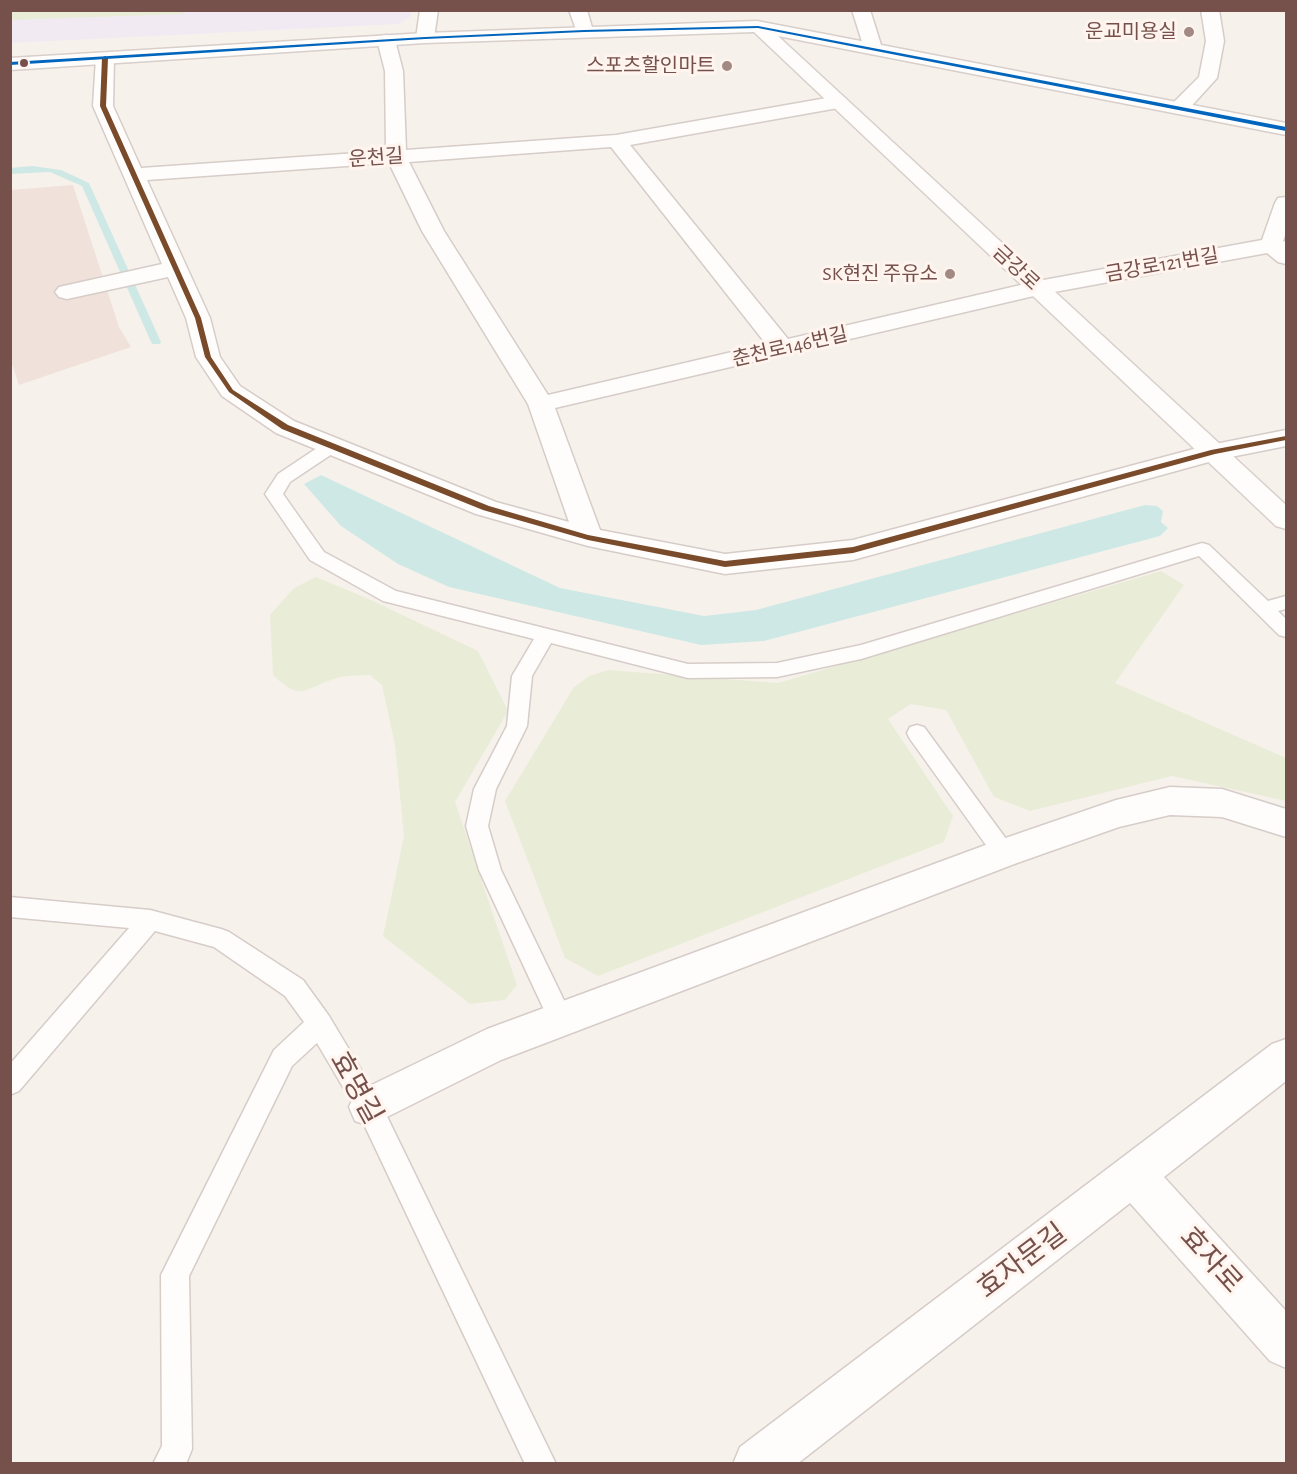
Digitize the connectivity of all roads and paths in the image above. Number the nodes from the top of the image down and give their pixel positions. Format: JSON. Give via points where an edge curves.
{"nodes":[{"id":1,"x":429,"y":10,"type":"edge"},
{"id":2,"x":578,"y":10,"type":"edge"},
{"id":3,"x":685,"y":10,"type":"edge"},
{"id":4,"x":861,"y":10,"type":"edge"},
{"id":5,"x":1210,"y":10,"type":"edge"},
{"id":6,"x":755,"y":19,"type":"edge"},
{"id":7,"x":614,"y":30,"type":"junction"},
{"id":8,"x":584,"y":31,"type":"junction"},
{"id":9,"x":425,"y":38,"type":"junction"},
{"id":10,"x":386,"y":40,"type":"junction"},
{"id":11,"x":873,"y":48,"type":"junction"},
{"id":12,"x":105,"y":58,"type":"junction"},
{"id":13,"x":10,"y":64,"type":"edge"},
{"id":14,"x":838,"y":102,"type":"junction"},
{"id":15,"x":1179,"y":108,"type":"junction"},
{"id":16,"x":1287,"y":129,"type":"edge"},
{"id":17,"x":616,"y":141,"type":"junction"},
{"id":18,"x":396,"y":157,"type":"junction"},
{"id":19,"x":135,"y":175,"type":"junction"},
{"id":20,"x":1287,"y":202,"type":"edge"},
{"id":21,"x":1281,"y":250,"type":"edge"},
{"id":22,"x":176,"y":268,"type":"junction"},
{"id":23,"x":1038,"y":288,"type":"junction"},
{"id":24,"x":67,"y":292,"type":"dead end"},
{"id":25,"x":783,"y":349,"type":"junction"},
{"id":26,"x":541,"y":404,"type":"junction"},
{"id":27,"x":1287,"y":438,"type":"edge"},
{"id":28,"x":332,"y":446,"type":"junction"},
{"id":29,"x":1214,"y":452,"type":"junction"},
{"id":30,"x":1287,"y":520,"type":"edge"},
{"id":31,"x":588,"y":537,"type":"junction"},
{"id":32,"x":1287,"y":602,"type":"edge"},
{"id":33,"x":1264,"y":609,"type":"junction"},
{"id":34,"x":1287,"y":630,"type":"edge"},
{"id":35,"x":546,"y":635,"type":"junction"},
{"id":36,"x":917,"y":733,"type":"dead end"},
{"id":37,"x":1287,"y":823,"type":"edge"},
{"id":38,"x":1004,"y":853,"type":"junction"},
{"id":39,"x":10,"y":907,"type":"edge"},
{"id":40,"x":150,"y":920,"type":"junction"},
{"id":41,"x":561,"y":1019,"type":"junction"},
{"id":42,"x":320,"y":1024,"type":"junction"},
{"id":43,"x":1287,"y":1058,"type":"edge"},
{"id":44,"x":10,"y":1083,"type":"edge"},
{"id":45,"x":369,"y":1107,"type":"junction"},
{"id":46,"x":1135,"y":1176,"type":"junction"},
{"id":47,"x":1287,"y":1345,"type":"edge"},
{"id":48,"x":168,"y":1464,"type":"edge"},
{"id":49,"x":541,"y":1464,"type":"edge"},
{"id":50,"x":757,"y":1464,"type":"edge"}],
"edges":[{"from":1,"to":9,"type":"street"},
{"from":2,"to":8,"type":"street"},
{"from":3,"to":7,"type":"street"},
{"from":4,"to":11,"type":"street"},
{"from":5,"to":15,"type":"street","via":[[1215,41],[1208,78]]},
{"from":6,"to":7,"type":"street"},
{"from":6,"to":11,"type":"street"},
{"from":6,"to":14,"type":"street","name":"금강로"},
{"from":7,"to":8,"type":"street"},
{"from":8,"to":9,"type":"street"},
{"from":9,"to":10,"type":"street"},
{"from":10,"to":12,"type":"street"},
{"from":10,"to":18,"type":"street","via":[[393,71]]},
{"from":11,"to":15,"type":"street"},
{"from":12,"to":13,"type":"street"},
{"from":12,"to":19,"type":"street","via":[[104,106]]},
{"from":14,"to":17,"type":"street","name":"운천길"},
{"from":14,"to":23,"type":"street","name":"금강로"},
{"from":15,"to":16,"type":"street"},
{"from":17,"to":18,"type":"street","name":"운천길"},
{"from":17,"to":25,"type":"street"},
{"from":18,"to":19,"type":"street","name":"운천길"},
{"from":18,"to":26,"type":"street","via":[[433,231]]},
{"from":19,"to":22,"type":"street"},
{"from":20,"to":21,"type":"street"},
{"from":21,"to":23,"type":"street","name":"금강로121번길"},
{"from":22,"to":24,"type":"street"},
{"from":22,"to":28,"type":"street","via":[[198,318],[208,357],[231,390],[285,427]]},
{"from":23,"to":25,"type":"street","name":"춘천로146번길"},
{"from":23,"to":29,"type":"street","name":"금강로"},
{"from":25,"to":26,"type":"street","name":"춘천로146번길"},
{"from":26,"to":31,"type":"street"},
{"from":27,"to":29,"type":"street"},
{"from":28,"to":31,"type":"street","via":[[486,508]]},
{"from":28,"to":35,"type":"lane","via":[[284,478],[274,494],[317,556],[390,596]]},
{"from":29,"to":30,"type":"street","name":"금강로"},
{"from":29,"to":31,"type":"street","via":[[853,550],[725,564]]},
{"from":32,"to":33,"type":"lane"},
{"from":33,"to":34,"type":"lane"},
{"from":33,"to":35,"type":"lane","via":[[1202,549],[861,652],[777,670],[688,671]]},
{"from":35,"to":41,"type":"lane","via":[[522,676],[518,726],[485,789],[477,826],[490,870]]},
{"from":36,"to":38,"type":"lane"},
{"from":37,"to":38,"type":"street","via":[[1222,803],[1170,801],[1116,814]]},
{"from":38,"to":41,"type":"street"},
{"from":39,"to":40,"type":"lane","name":"효명길"},
{"from":40,"to":42,"type":"lane","name":"효명길","via":[[221,939],[294,988]]},
{"from":40,"to":44,"type":"lane"},
{"from":41,"to":45,"type":"street","via":[[487,1047]]},
{"from":42,"to":45,"type":"lane","name":"효명길"},
{"from":42,"to":48,"type":"lane","via":[[283,1058],[175,1275],[177,1449]]},
{"from":43,"to":46,"type":"street","name":"효자문길"},
{"from":45,"to":49,"type":"lane","name":"효명길"},
{"from":46,"to":47,"type":"street","name":"효자로"},
{"from":46,"to":50,"type":"street","name":"효자문길"}]}
